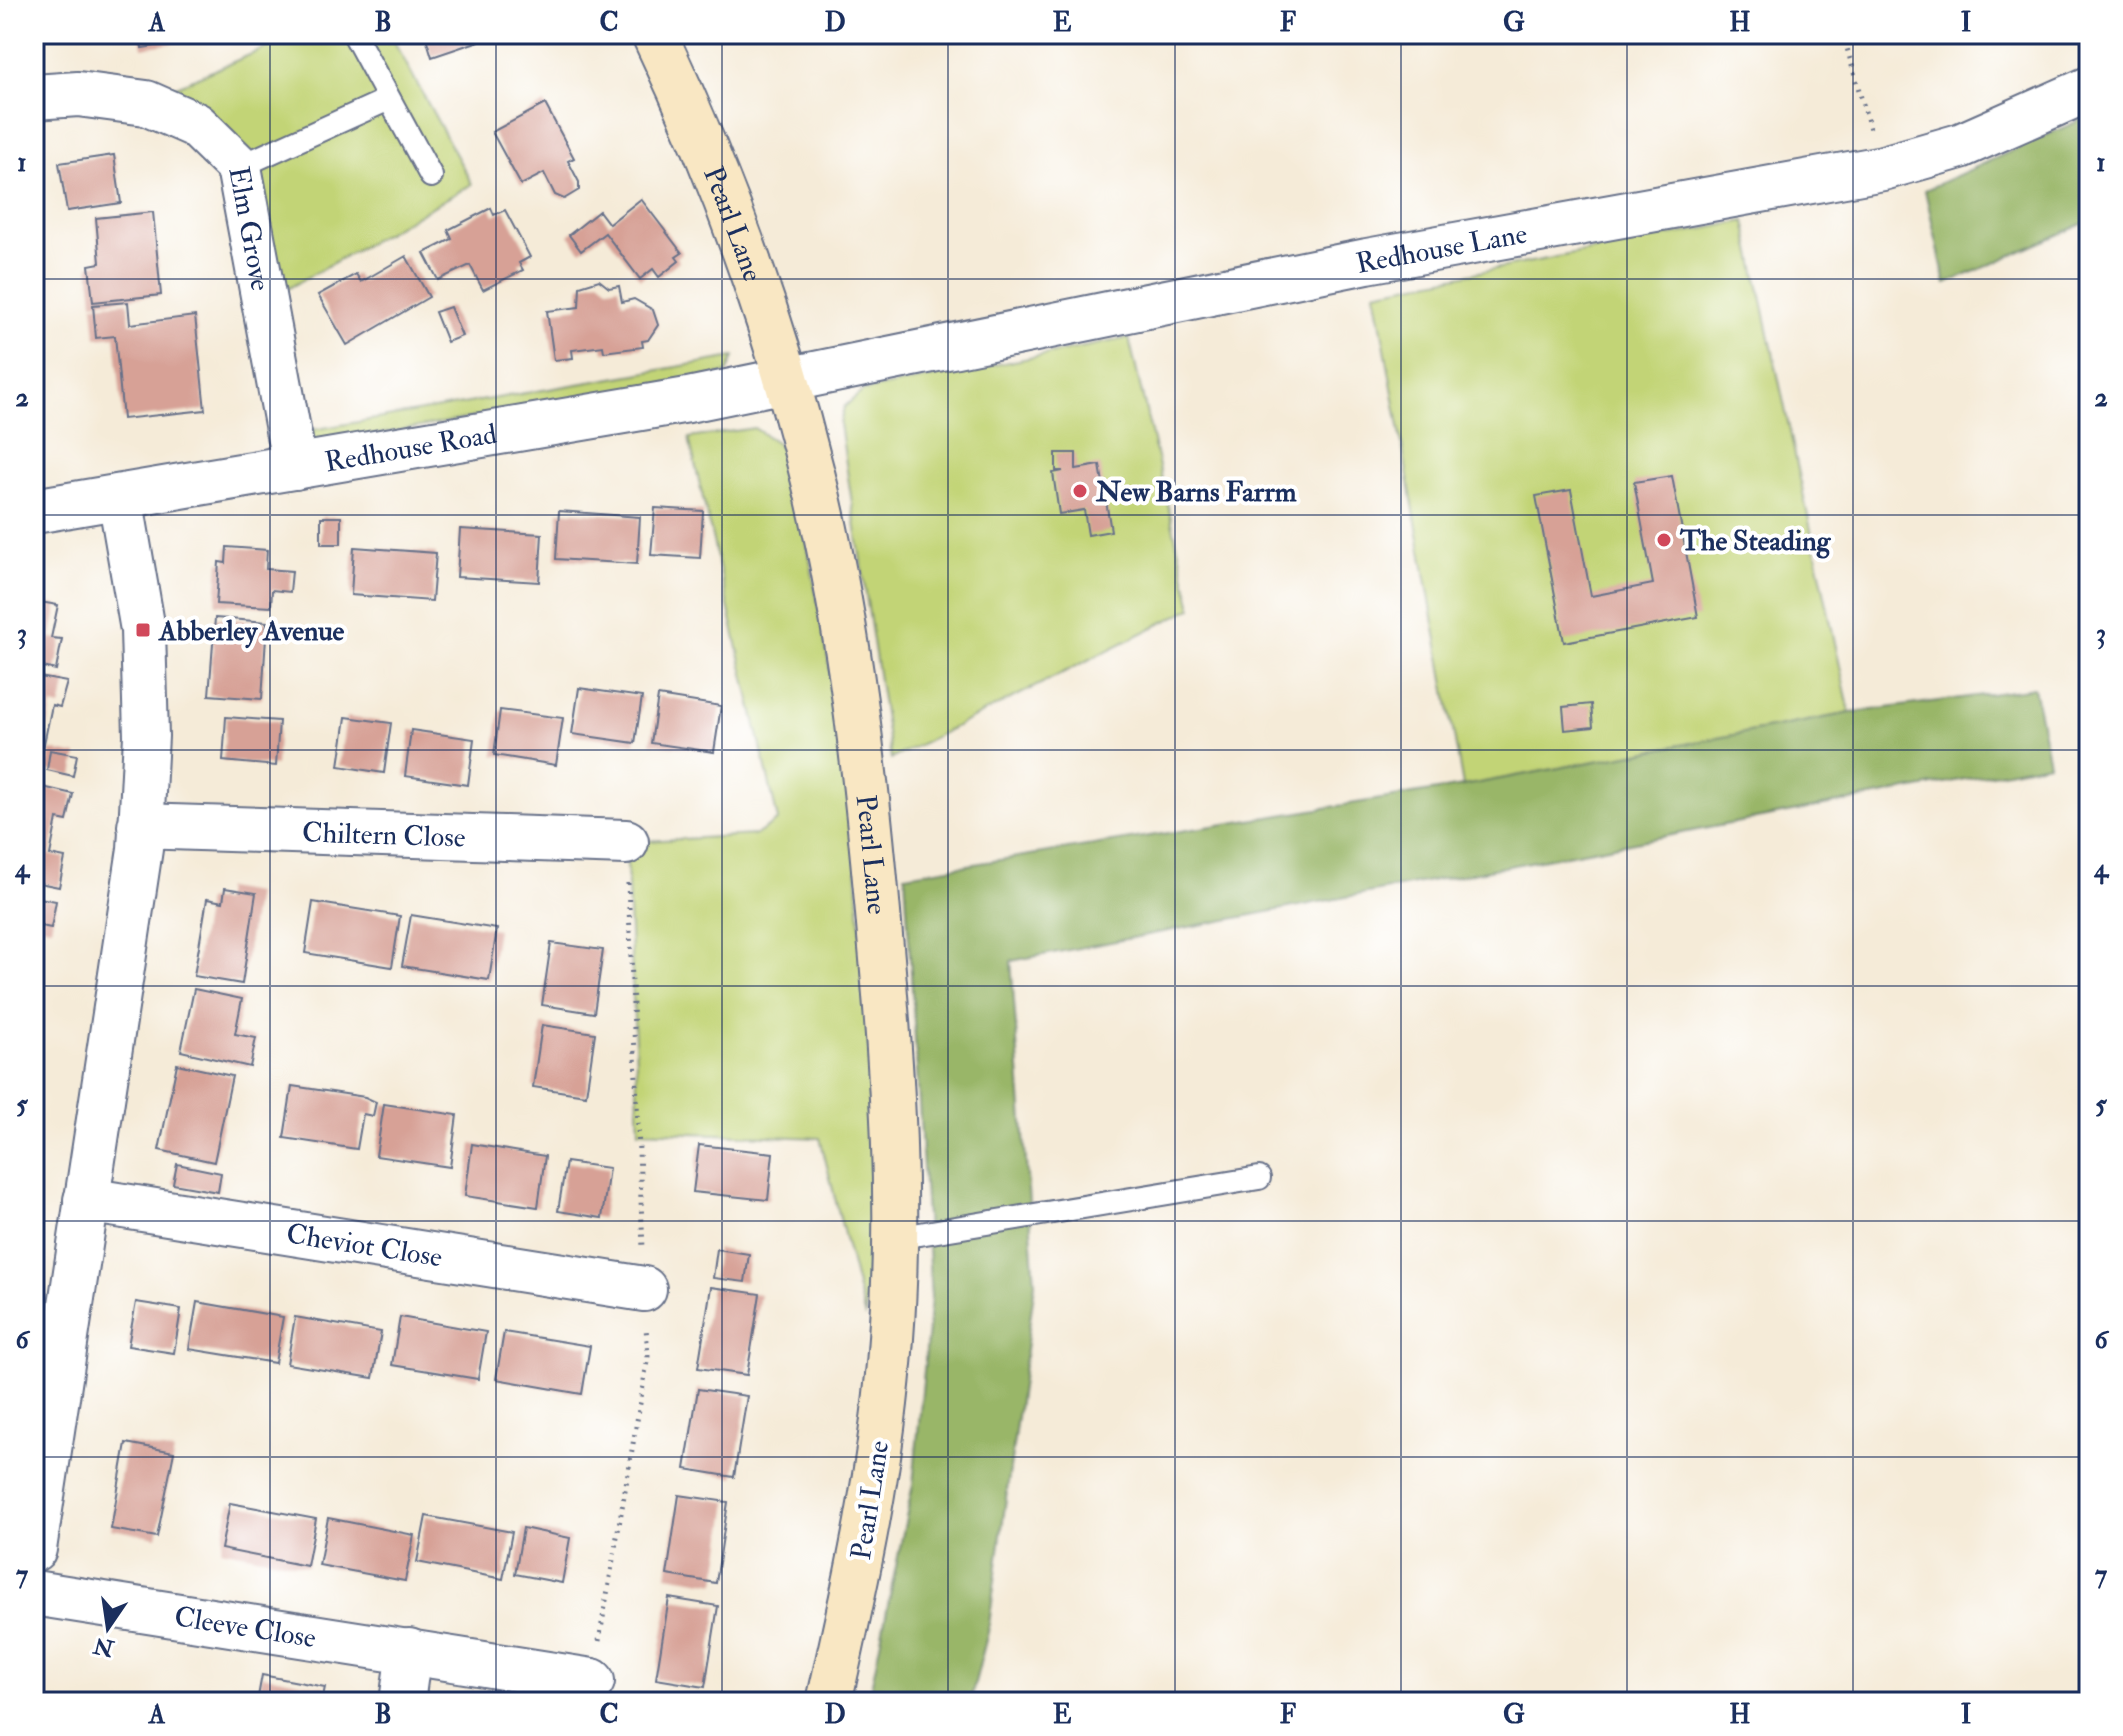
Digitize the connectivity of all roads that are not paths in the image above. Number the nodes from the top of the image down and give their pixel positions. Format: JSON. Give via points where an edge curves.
{"nodes":[{"id":1,"x":354,"y":34,"type":"edge"},
{"id":2,"x":654,"y":34,"type":"edge"},
{"id":3,"x":2089,"y":89,"type":"edge"},
{"id":4,"x":34,"y":97,"type":"edge"},
{"id":5,"x":389,"y":99,"type":"junction"},
{"id":6,"x":239,"y":167,"type":"junction"},
{"id":7,"x":431,"y":176,"type":"dead end"},
{"id":8,"x":787,"y":381,"type":"junction"},
{"id":9,"x":295,"y":467,"type":"junction"},
{"id":10,"x":120,"y":497,"type":"junction"},
{"id":11,"x":34,"y":511,"type":"edge"},
{"id":12,"x":140,"y":826,"type":"junction"},
{"id":13,"x":626,"y":842,"type":"road end"},
{"id":14,"x":1259,"y":1178,"type":"dead end"},
{"id":15,"x":86,"y":1200,"type":"junction"},
{"id":16,"x":895,"y":1238,"type":"junction"},
{"id":17,"x":644,"y":1289,"type":"road end"},
{"id":18,"x":34,"y":1549,"type":"edge"},
{"id":19,"x":34,"y":1593,"type":"edge"},
{"id":20,"x":409,"y":1651,"type":"junction"},
{"id":21,"x":592,"y":1681,"type":"road end"},
{"id":22,"x":402,"y":1702,"type":"edge"},
{"id":23,"x":829,"y":1702,"type":"edge"}],
"edges":[{"from":1,"to":5,"type":"lane"},
{"from":2,"to":8,"type":"main road","name":"Pearl Lane","via":[[733,214]]},
{"from":3,"to":8,"type":"street","name":"Redhouse Lane","via":[[1960,146],[1883,168],[1367,261]]},
{"from":4,"to":6,"type":"street","name":"Elm Grove","via":[[78,94],[146,103],[196,125]]},
{"from":5,"to":6,"type":"lane"},
{"from":5,"to":7,"type":"lane"},
{"from":6,"to":9,"type":"street","name":"Elm Grove"},
{"from":8,"to":9,"type":"street","name":"Redhouse Road"},
{"from":8,"to":16,"type":"main road","name":"Pearl Lane","via":[[814,481],[856,703],[890,1049]]},
{"from":9,"to":10,"type":"street","name":"Redhouse Road"},
{"from":10,"to":11,"type":"street","name":"Redhouse Road"},
{"from":10,"to":12,"type":"street","via":[[143,630],[146,736]]},
{"from":12,"to":13,"type":"street","name":"Chiltern Close"},
{"from":12,"to":15,"type":"street"},
{"from":14,"to":16,"type":"lane"},
{"from":15,"to":17,"type":"street","name":"Cheviot Close"},
{"from":15,"to":18,"type":"street"},
{"from":16,"to":23,"type":"main road","name":"Pearl Lane","via":[[879,1446]]},
{"from":19,"to":20,"type":"street","name":"Cleeve Close"},
{"from":20,"to":21,"type":"street","name":"Cleeve Close"},
{"from":20,"to":22,"type":"street"}]}
